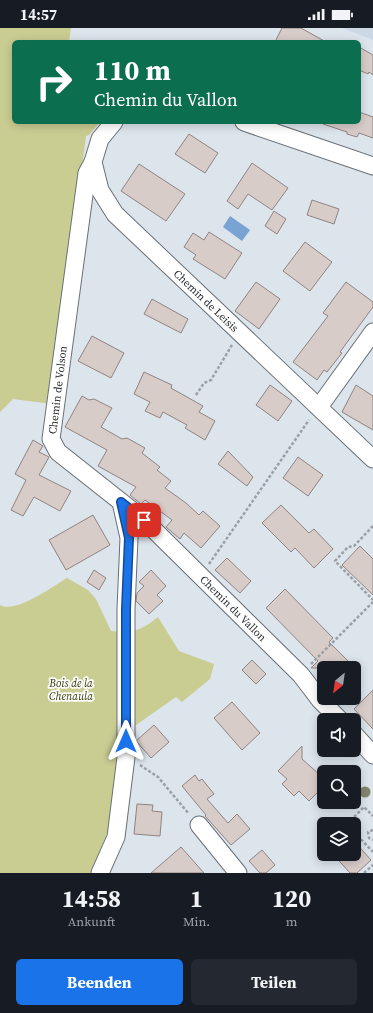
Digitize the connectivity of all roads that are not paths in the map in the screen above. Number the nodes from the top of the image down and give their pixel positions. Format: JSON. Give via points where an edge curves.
{"nodes":[{"id":1,"x":112,"y":124,"type":"edge"},
{"id":2,"x":250,"y":124,"type":"edge"},
{"id":3,"x":93,"y":162,"type":"junction"},
{"id":4,"x":373,"y":166,"type":"edge"},
{"id":5,"x":373,"y":332,"type":"edge"},
{"id":6,"x":319,"y":407,"type":"junction"},
{"id":7,"x":373,"y":459,"type":"edge"},
{"id":8,"x":121,"y":502,"type":"junction"},
{"id":9,"x":333,"y":713,"type":"edge"},
{"id":10,"x":361,"y":742,"type":"edge"},
{"id":11,"x":373,"y":755,"type":"edge"},
{"id":12,"x":199,"y":825,"type":"road end"},
{"id":13,"x":100,"y":873,"type":"edge"},
{"id":14,"x":238,"y":873,"type":"edge"}],
"edges":[{"from":1,"to":3,"type":"street","via":[[100,139]]},
{"from":2,"to":4,"type":"street"},
{"from":3,"to":6,"type":"street","name":"Chemin de Leisis","via":[[100,190],[115,214]]},
{"from":3,"to":8,"type":"street","name":"Chemin de Volson","via":[[87,173],[51,439],[58,452]]},
{"from":5,"to":6,"type":"street"},
{"from":6,"to":7,"type":"street","name":"Chemin de Leisis"},
{"from":8,"to":9,"type":"street","name":"Chemin du Vallon","via":[[144,520],[301,675]]},
{"from":8,"to":13,"type":"street","via":[[129,538],[126,609],[126,757],[116,837]]},
{"from":10,"to":11,"type":"street"},
{"from":12,"to":14,"type":"street"}]}
